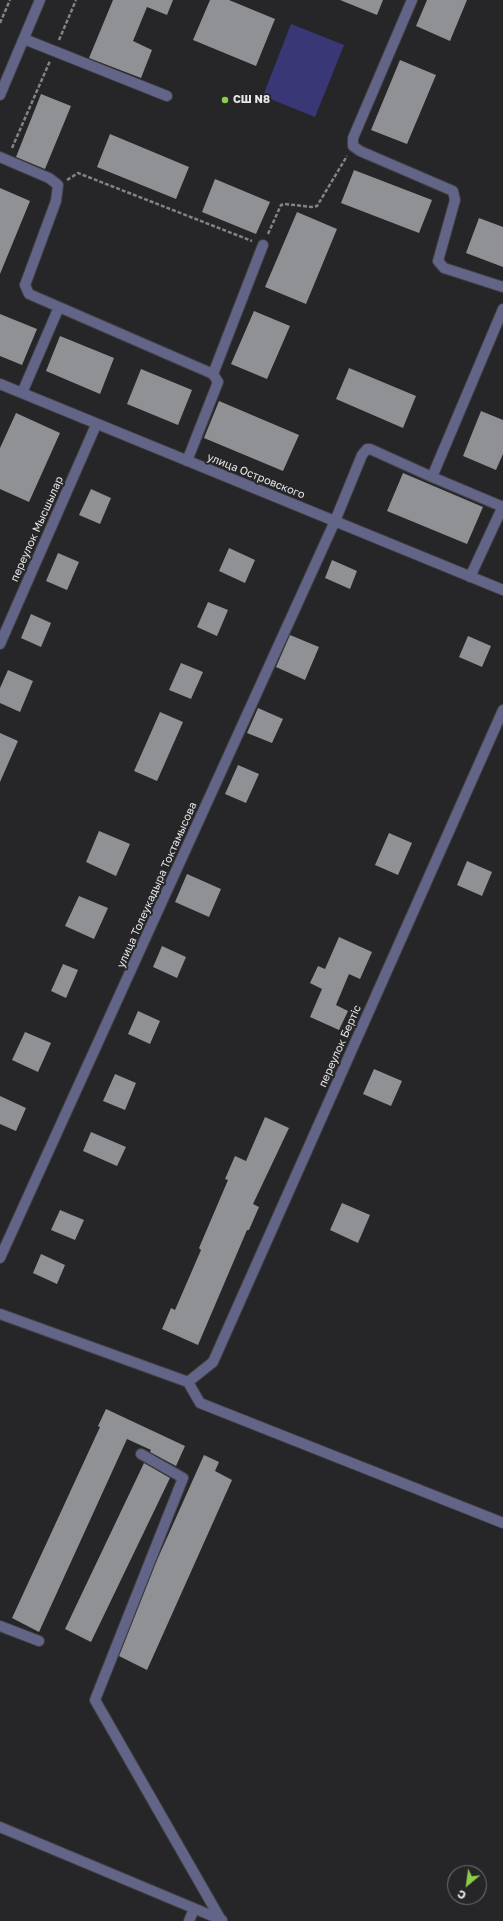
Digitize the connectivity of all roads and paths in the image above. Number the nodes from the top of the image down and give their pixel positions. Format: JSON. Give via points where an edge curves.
{"nodes":[{"id":1,"x":10,"y":0,"type":"edge"},
{"id":2,"x":40,"y":0,"type":"edge"},
{"id":3,"x":75,"y":0,"type":"edge"},
{"id":4,"x":412,"y":0,"type":"edge"},
{"id":5,"x":0,"y":23,"type":"edge"},
{"id":6,"x":24,"y":39,"type":"junction"},
{"id":7,"x":54,"y":51,"type":"junction"},
{"id":8,"x":0,"y":95,"type":"edge"},
{"id":9,"x":167,"y":96,"type":"dead end"},
{"id":10,"x":353,"y":146,"type":"junction"},
{"id":11,"x":3,"y":158,"type":"edge"},
{"id":12,"x":58,"y":185,"type":"junction"},
{"id":13,"x":263,"y":245,"type":"junction"},
{"id":14,"x":503,"y":287,"type":"edge"},
{"id":15,"x":59,"y":307,"type":"junction"},
{"id":16,"x":503,"y":309,"type":"edge"},
{"id":17,"x":213,"y":374,"type":"junction"},
{"id":18,"x":0,"y":384,"type":"edge"},
{"id":19,"x":22,"y":393,"type":"junction"},
{"id":20,"x":96,"y":425,"type":"junction"},
{"id":21,"x":187,"y":461,"type":"junction"},
{"id":22,"x":432,"y":477,"type":"junction"},
{"id":23,"x":503,"y":507,"type":"edge"},
{"id":24,"x":335,"y":521,"type":"junction"},
{"id":25,"x":470,"y":577,"type":"junction"},
{"id":26,"x":503,"y":590,"type":"edge"},
{"id":27,"x":0,"y":644,"type":"edge"},
{"id":28,"x":503,"y":710,"type":"edge"},
{"id":29,"x":0,"y":1258,"type":"edge"},
{"id":30,"x":0,"y":1314,"type":"edge"},
{"id":31,"x":188,"y":1382,"type":"junction"},
{"id":32,"x":141,"y":1454,"type":"dead end"},
{"id":33,"x":503,"y":1523,"type":"edge"},
{"id":34,"x":0,"y":1626,"type":"edge"},
{"id":35,"x":38,"y":1641,"type":"dead end"},
{"id":36,"x":0,"y":1827,"type":"edge"},
{"id":37,"x":194,"y":1909,"type":"junction"},
{"id":38,"x":222,"y":1920,"type":"edge"},
{"id":39,"x":189,"y":1921,"type":"edge"}],
"edges":[{"from":1,"to":5,"type":"path"},
{"from":2,"to":6,"type":"street"},
{"from":3,"to":7,"type":"path"},
{"from":4,"to":10,"type":"street","via":[[353,138]]},
{"from":6,"to":7,"type":"street"},
{"from":6,"to":8,"type":"street"},
{"from":7,"to":9,"type":"street"},
{"from":7,"to":11,"type":"path"},
{"from":10,"to":13,"type":"path","via":[[317,206],[281,205]]},
{"from":10,"to":14,"type":"street","via":[[452,191],[455,200],[438,261],[440,265]]},
{"from":11,"to":12,"type":"street","via":[[49,178]]},
{"from":12,"to":13,"type":"path","via":[[78,174]]},
{"from":12,"to":15,"type":"street","via":[[56,200],[25,285],[29,294]]},
{"from":13,"to":17,"type":"street"},
{"from":15,"to":17,"type":"street"},
{"from":15,"to":19,"type":"street"},
{"from":16,"to":22,"type":"street"},
{"from":17,"to":21,"type":"street","via":[[218,382]]},
{"from":18,"to":19,"type":"street","name":"улица Островского"},
{"from":19,"to":20,"type":"street","name":"улица Островского"},
{"from":20,"to":21,"type":"street","name":"улица Островского"},
{"from":20,"to":27,"type":"street","name":"переулок Мысшылар"},
{"from":21,"to":24,"type":"street","name":"улица Островского"},
{"from":22,"to":23,"type":"street"},
{"from":22,"to":24,"type":"street","name":"улица Толеукадыра Токтамысова","via":[[367,449]]},
{"from":23,"to":25,"type":"street"},
{"from":24,"to":25,"type":"street","name":"улица Островского"},
{"from":24,"to":29,"type":"street","name":"улица Толеукадыра Токтамысова"},
{"from":25,"to":26,"type":"street","name":"улица Островского"},
{"from":28,"to":31,"type":"street","name":"переулок Бертіс","via":[[213,1362]]},
{"from":30,"to":31,"type":"street"},
{"from":31,"to":33,"type":"street","via":[[200,1403]]},
{"from":32,"to":38,"type":"street","via":[[183,1478],[95,1700]]},
{"from":34,"to":35,"type":"street"},
{"from":36,"to":37,"type":"street"},
{"from":37,"to":38,"type":"street"},
{"from":37,"to":39,"type":"street"}]}
